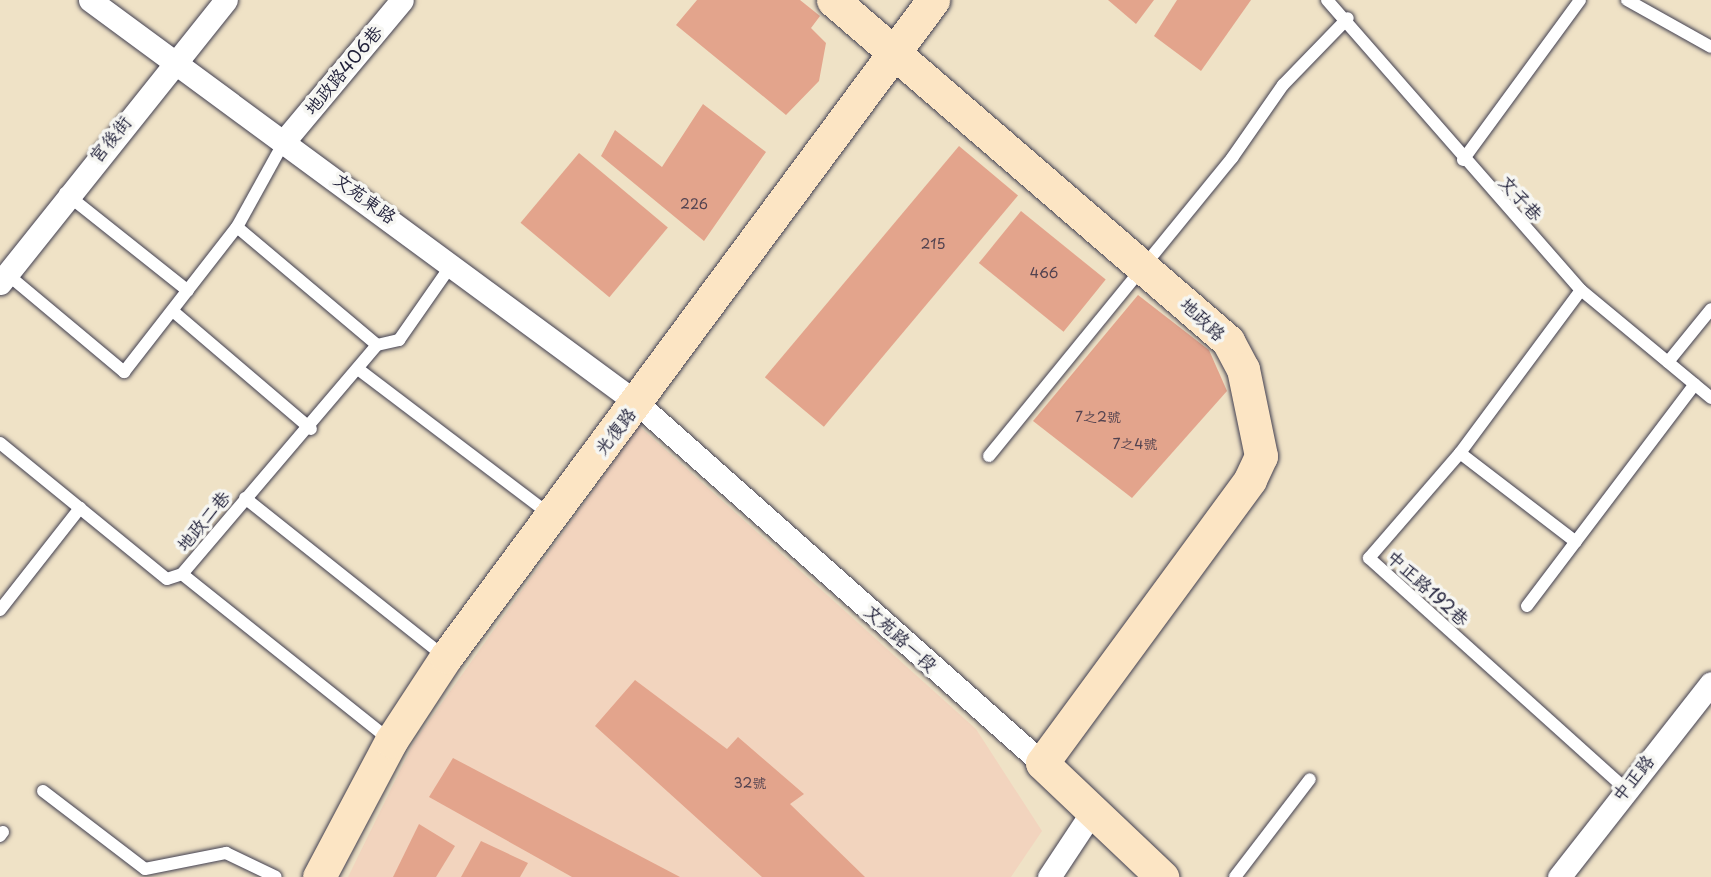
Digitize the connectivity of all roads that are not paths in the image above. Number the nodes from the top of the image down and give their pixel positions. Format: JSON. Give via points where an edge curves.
{"nodes":[{"id":1,"x":90,"y":0,"type":"edge"},
{"id":2,"x":226,"y":0,"type":"edge"},
{"id":3,"x":402,"y":0,"type":"edge"},
{"id":4,"x":833,"y":0,"type":"edge"},
{"id":5,"x":933,"y":0,"type":"edge"},
{"id":6,"x":1326,"y":0,"type":"edge"},
{"id":7,"x":1580,"y":0,"type":"edge"},
{"id":8,"x":1627,"y":0,"type":"edge"},
{"id":9,"x":1348,"y":18,"type":"junction"},
{"id":10,"x":1711,"y":47,"type":"edge"},
{"id":11,"x":895,"y":51,"type":"junction"},
{"id":12,"x":172,"y":64,"type":"junction"},
{"id":13,"x":285,"y":140,"type":"junction"},
{"id":14,"x":1463,"y":160,"type":"junction"},
{"id":15,"x":65,"y":193,"type":"junction"},
{"id":16,"x":237,"y":227,"type":"junction"},
{"id":17,"x":453,"y":262,"type":"junction"},
{"id":18,"x":1143,"y":265,"type":"junction"},
{"id":19,"x":4,"y":278,"type":"edge"},
{"id":20,"x":1581,"y":290,"type":"junction"},
{"id":21,"x":188,"y":292,"type":"junction"},
{"id":22,"x":1711,"y":309,"type":"edge"},
{"id":23,"x":174,"y":312,"type":"junction"},
{"id":24,"x":377,"y":345,"type":"junction"},
{"id":25,"x":1668,"y":362,"type":"junction"},
{"id":26,"x":358,"y":369,"type":"junction"},
{"id":27,"x":1695,"y":384,"type":"junction"},
{"id":28,"x":1711,"y":398,"type":"edge"},
{"id":29,"x":637,"y":402,"type":"junction"},
{"id":30,"x":311,"y":429,"type":"junction"},
{"id":31,"x":0,"y":443,"type":"edge"},
{"id":32,"x":1460,"y":453,"type":"junction"},
{"id":33,"x":989,"y":456,"type":"dead end"},
{"id":34,"x":245,"y":498,"type":"junction"},
{"id":35,"x":80,"y":508,"type":"junction"},
{"id":36,"x":551,"y":515,"type":"junction"},
{"id":37,"x":1576,"y":541,"type":"junction"},
{"id":38,"x":182,"y":574,"type":"junction"},
{"id":39,"x":1527,"y":606,"type":"dead end"},
{"id":40,"x":0,"y":610,"type":"edge"},
{"id":41,"x":446,"y":657,"type":"junction"},
{"id":42,"x":1711,"y":683,"type":"edge"},
{"id":43,"x":391,"y":741,"type":"junction"},
{"id":44,"x":1042,"y":763,"type":"junction"},
{"id":45,"x":1310,"y":779,"type":"dead end"},
{"id":46,"x":1624,"y":788,"type":"junction"},
{"id":47,"x":43,"y":791,"type":"dead end"},
{"id":48,"x":1092,"y":812,"type":"junction"},
{"id":49,"x":276,"y":877,"type":"edge"},
{"id":50,"x":319,"y":877,"type":"edge"},
{"id":51,"x":1049,"y":877,"type":"edge"},
{"id":52,"x":1162,"y":877,"type":"edge"},
{"id":53,"x":1235,"y":877,"type":"edge"},
{"id":54,"x":1559,"y":877,"type":"edge"}],
"edges":[{"from":1,"to":12,"type":"street","name":"文苑東路"},
{"from":2,"to":12,"type":"street","name":"宮後街"},
{"from":3,"to":13,"type":"street","name":"地政路406巷"},
{"from":4,"to":11,"type":"street","name":"地政路"},
{"from":5,"to":11,"type":"street","name":"光復路"},
{"from":6,"to":9,"type":"lane","name":"文子巷"},
{"from":7,"to":14,"type":"lane"},
{"from":8,"to":10,"type":"lane"},
{"from":9,"to":14,"type":"lane","name":"文子巷"},
{"from":9,"to":18,"type":"lane","via":[[1283,85]]},
{"from":11,"to":18,"type":"street","name":"地政路"},
{"from":11,"to":29,"type":"street","name":"光復路"},
{"from":12,"to":13,"type":"street","name":"文苑東路"},
{"from":12,"to":15,"type":"street","name":"宮後街"},
{"from":13,"to":16,"type":"lane"},
{"from":13,"to":17,"type":"street","name":"文苑東路"},
{"from":14,"to":20,"type":"lane","name":"文子巷"},
{"from":15,"to":19,"type":"street","name":"宮後街"},
{"from":15,"to":21,"type":"lane"},
{"from":16,"to":21,"type":"lane"},
{"from":16,"to":24,"type":"lane"},
{"from":17,"to":24,"type":"lane","name":"地政二巷","via":[[399,340]]},
{"from":17,"to":29,"type":"street","name":"文苑東路"},
{"from":18,"to":33,"type":"lane"},
{"from":18,"to":44,"type":"street","name":"地政路","via":[[1228,341],[1255,409],[1261,456],[1250,480]]},
{"from":19,"to":23,"type":"lane","via":[[124,372]]},
{"from":20,"to":25,"type":"lane","name":"文子巷"},
{"from":20,"to":32,"type":"lane","name":"中正路192巷"},
{"from":21,"to":23,"type":"lane"},
{"from":22,"to":25,"type":"lane"},
{"from":23,"to":30,"type":"lane"},
{"from":24,"to":26,"type":"lane","name":"地政二巷"},
{"from":25,"to":27,"type":"lane","name":"文子巷"},
{"from":26,"to":30,"type":"lane","name":"地政二巷"},
{"from":26,"to":36,"type":"lane"},
{"from":27,"to":28,"type":"lane","name":"文子巷"},
{"from":27,"to":37,"type":"lane"},
{"from":29,"to":36,"type":"street","name":"光復路"},
{"from":29,"to":44,"type":"street","name":"文苑路一段"},
{"from":30,"to":34,"type":"lane","name":"地政二巷"},
{"from":31,"to":35,"type":"lane","name":"地政二巷"},
{"from":32,"to":37,"type":"lane"},
{"from":32,"to":46,"type":"lane","name":"中正路192巷","via":[[1369,558]]},
{"from":34,"to":38,"type":"lane","name":"地政二巷"},
{"from":34,"to":41,"type":"lane"},
{"from":35,"to":38,"type":"lane","name":"地政二巷","via":[[167,579]]},
{"from":35,"to":40,"type":"lane"},
{"from":36,"to":41,"type":"street","name":"光復路"},
{"from":37,"to":39,"type":"lane"},
{"from":38,"to":43,"type":"lane"},
{"from":41,"to":43,"type":"street","name":"光復路"},
{"from":42,"to":46,"type":"street","name":"中正路"},
{"from":43,"to":50,"type":"street","name":"光復路"},
{"from":44,"to":48,"type":"street","name":"文苑路一段"},
{"from":45,"to":53,"type":"lane"},
{"from":46,"to":54,"type":"street","name":"中正路"},
{"from":47,"to":49,"type":"lane","via":[[145,869],[226,853]]},
{"from":48,"to":51,"type":"street"},
{"from":48,"to":52,"type":"street","name":"文苑路一段"}]}
